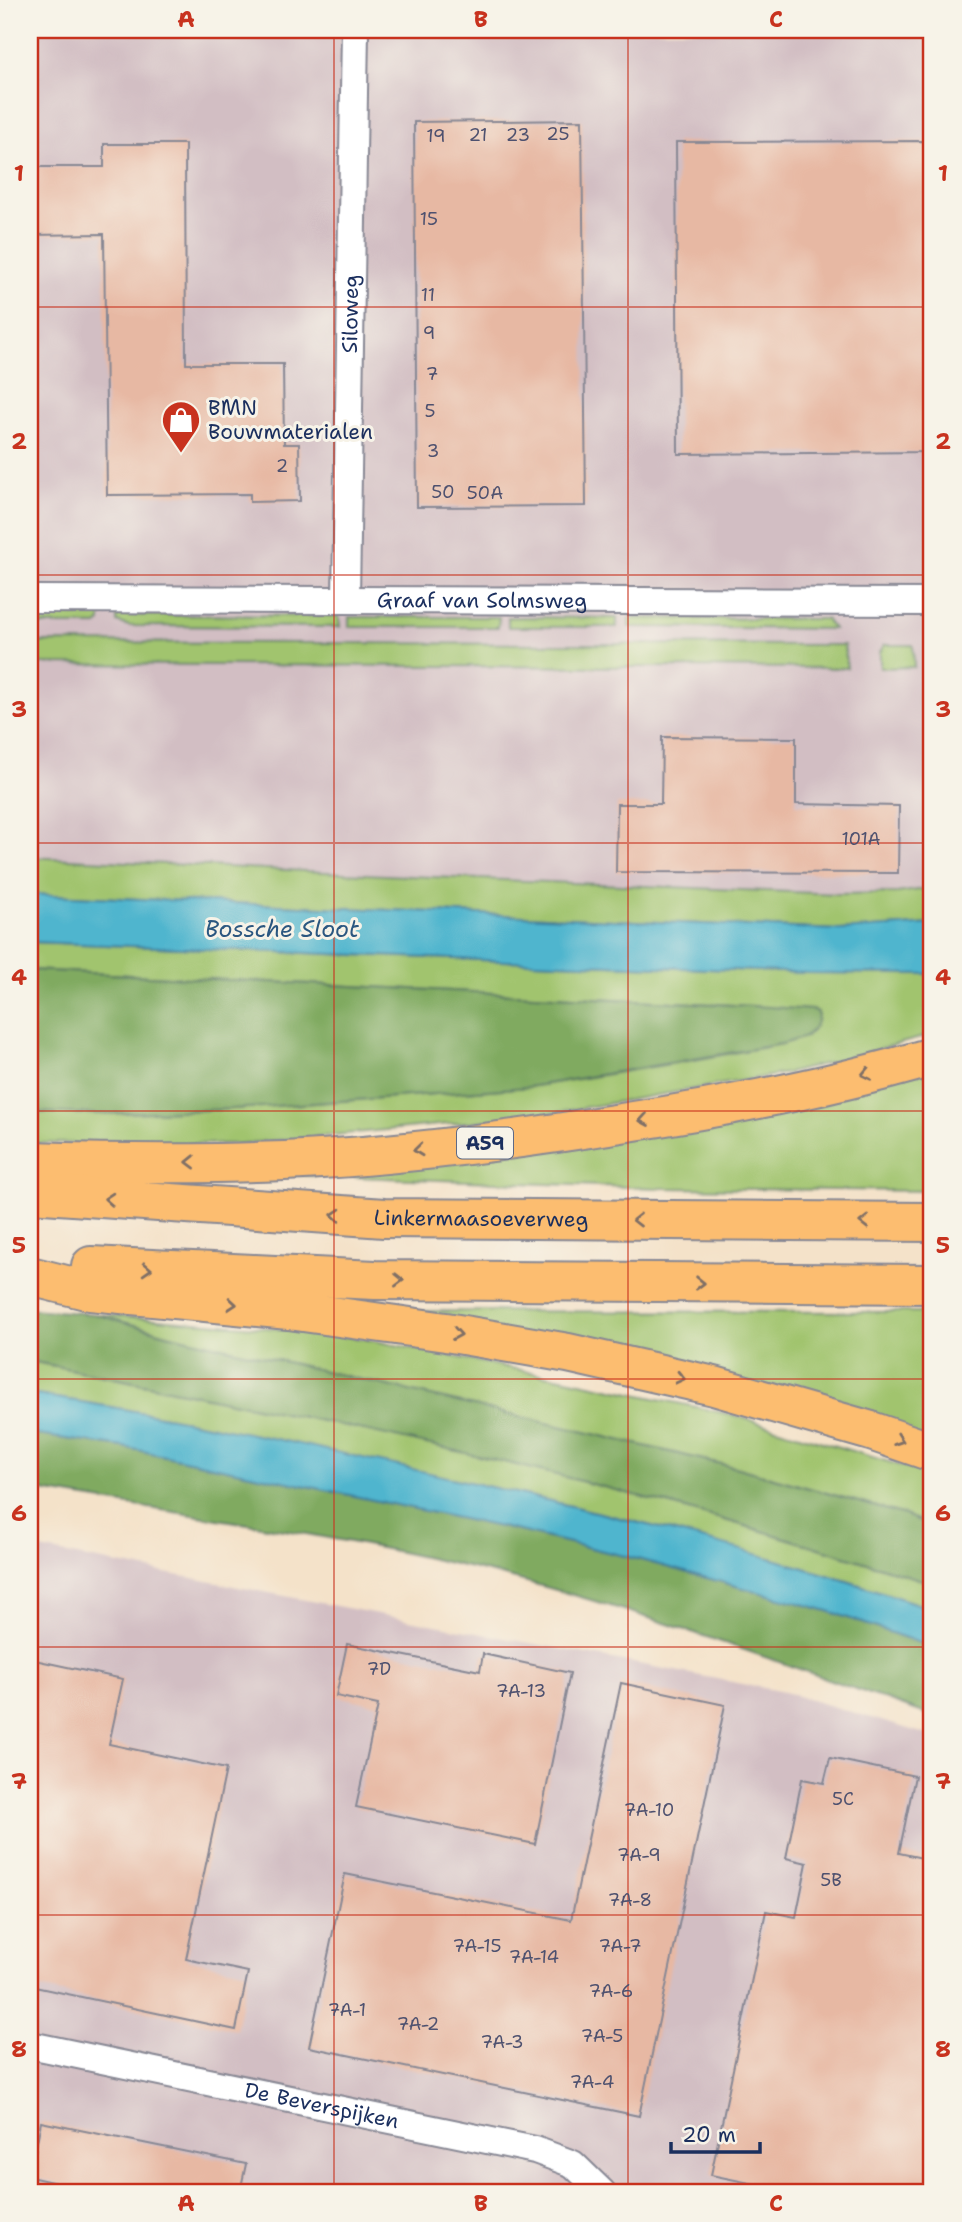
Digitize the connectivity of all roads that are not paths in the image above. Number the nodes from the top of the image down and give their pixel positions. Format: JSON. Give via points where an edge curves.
{"nodes":[{"id":1,"x":355,"y":30,"type":"edge"},
{"id":2,"x":30,"y":598,"type":"edge"},
{"id":3,"x":346,"y":598,"type":"junction"},
{"id":4,"x":932,"y":602,"type":"edge"},
{"id":5,"x":932,"y":1057,"type":"edge"},
{"id":6,"x":30,"y":1161,"type":"edge"},
{"id":7,"x":30,"y":1194,"type":"edge"},
{"id":8,"x":932,"y":1222,"type":"edge"},
{"id":9,"x":30,"y":1264,"type":"edge"},
{"id":10,"x":30,"y":1276,"type":"edge"},
{"id":11,"x":932,"y":1284,"type":"edge"},
{"id":12,"x":932,"y":1452,"type":"edge"},
{"id":13,"x":30,"y":2045,"type":"edge"},
{"id":14,"x":602,"y":2192,"type":"edge"}],
"edges":[{"from":1,"to":3,"type":"street","name":"Siloweg"},
{"from":2,"to":3,"type":"street","name":"Graaf van Solmsweg"},
{"from":3,"to":4,"type":"street","name":"Graaf van Solmsweg"},
{"from":5,"to":6,"type":"highway","number":"A59","one_way":true,"via":[[723,1107],[511,1141],[321,1160]]},
{"from":8,"to":7,"type":"highway","name":"Linkermaasoeverweg","one_way":true,"via":[[384,1218]]},
{"from":9,"to":11,"type":"highway","one_way":true,"via":[[375,1280]]},
{"from":10,"to":12,"type":"highway","one_way":true,"via":[[90,1291],[289,1310],[568,1353],[714,1386]]},
{"from":13,"to":14,"type":"street","name":"De Beverspijken","via":[[535,2150],[573,2164]]}]}
